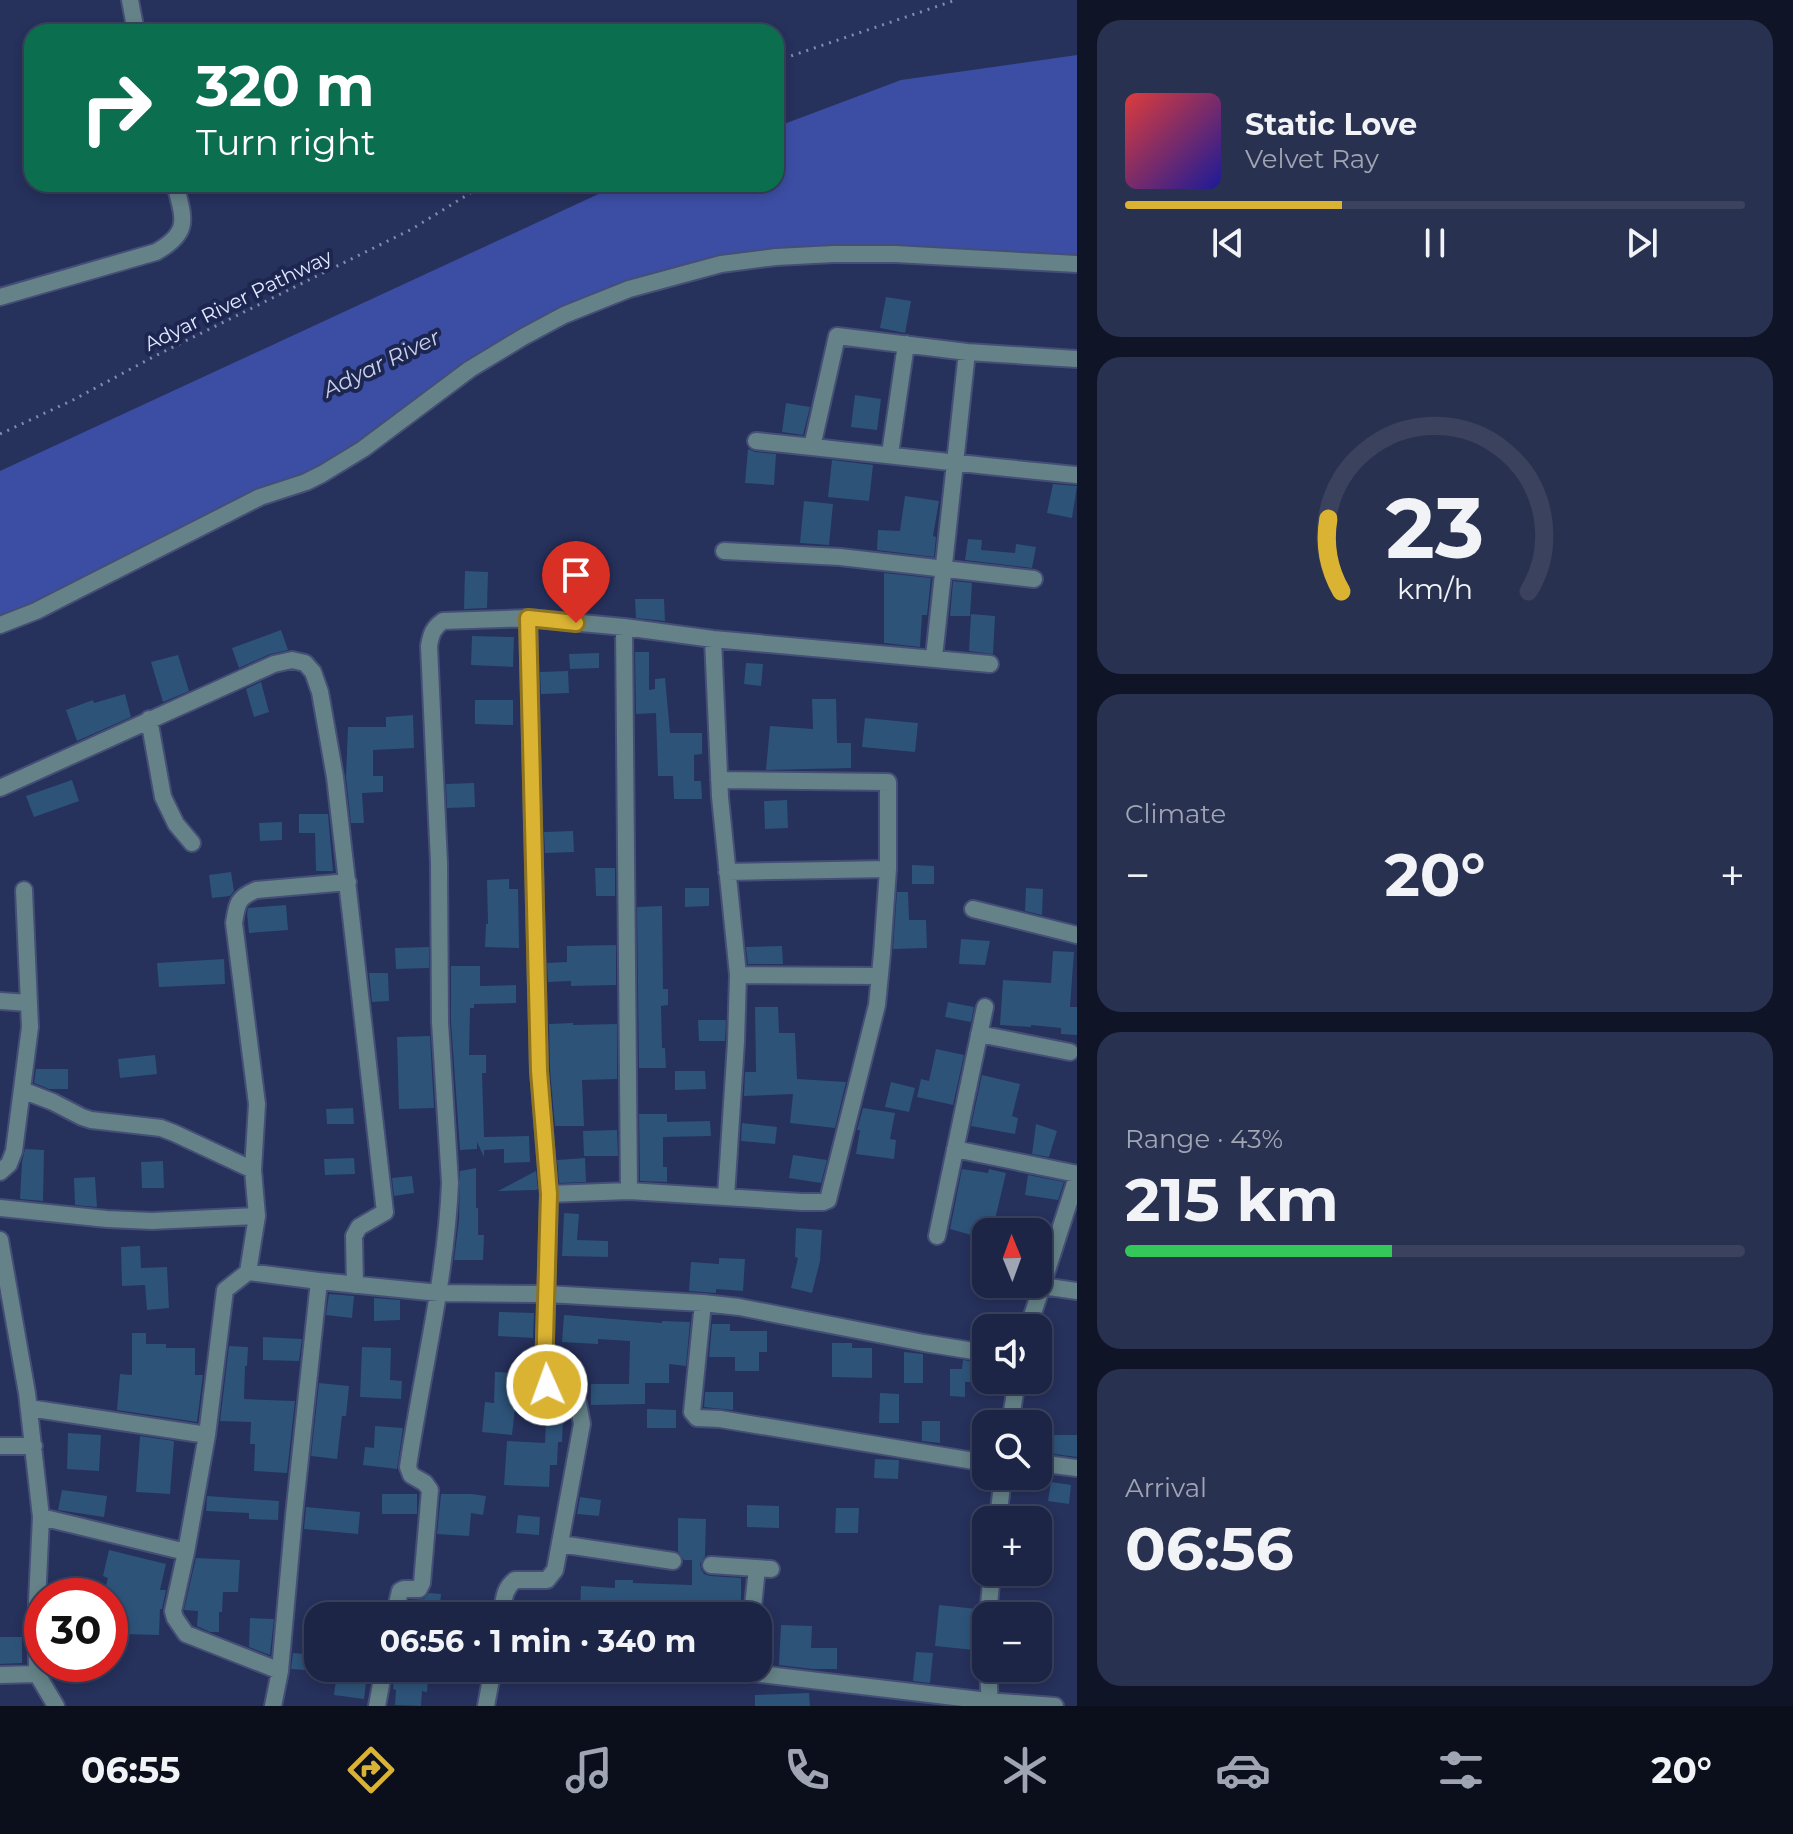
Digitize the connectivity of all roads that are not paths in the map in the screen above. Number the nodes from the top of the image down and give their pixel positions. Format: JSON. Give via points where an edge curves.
{"nodes":[{"id":1,"x":130,"y":0,"type":"edge"},
{"id":2,"x":134,"y":24,"type":"edge"},
{"id":3,"x":177,"y":192,"type":"edge"},
{"id":4,"x":1077,"y":264,"type":"edge"},
{"id":5,"x":0,"y":297,"type":"edge"},
{"id":6,"x":906,"y":344,"type":"junction"},
{"id":7,"x":967,"y":352,"type":"junction"},
{"id":8,"x":1077,"y":359,"type":"edge"},
{"id":9,"x":756,"y":441,"type":"dead end"},
{"id":10,"x":812,"y":447,"type":"junction"},
{"id":11,"x":890,"y":454,"type":"junction"},
{"id":12,"x":954,"y":463,"type":"junction"},
{"id":13,"x":1077,"y":475,"type":"edge"},
{"id":14,"x":724,"y":551,"type":"dead end"},
{"id":15,"x":944,"y":569,"type":"junction"},
{"id":16,"x":1034,"y":579,"type":"dead end"},
{"id":17,"x":528,"y":618,"type":"junction"},
{"id":18,"x":0,"y":625,"type":"edge"},
{"id":19,"x":624,"y":627,"type":"junction"},
{"id":20,"x":713,"y":639,"type":"junction"},
{"id":21,"x":934,"y":657,"type":"junction"},
{"id":22,"x":990,"y":664,"type":"dead end"},
{"id":23,"x":149,"y":719,"type":"junction"},
{"id":24,"x":719,"y":780,"type":"junction"},
{"id":25,"x":0,"y":788,"type":"edge"},
{"id":26,"x":192,"y":843,"type":"dead end"},
{"id":27,"x":888,"y":869,"type":"junction"},
{"id":28,"x":727,"y":872,"type":"junction"},
{"id":29,"x":348,"y":882,"type":"junction"},
{"id":30,"x":24,"y":890,"type":"dead end"},
{"id":31,"x":973,"y":909,"type":"dead end"},
{"id":32,"x":1077,"y":935,"type":"edge"},
{"id":33,"x":738,"y":975,"type":"junction"},
{"id":34,"x":880,"y":976,"type":"junction"},
{"id":35,"x":0,"y":1001,"type":"edge"},
{"id":36,"x":29,"y":1003,"type":"junction"},
{"id":37,"x":985,"y":1007,"type":"dead end"},
{"id":38,"x":979,"y":1034,"type":"junction"},
{"id":39,"x":1070,"y":1052,"type":"dead end"},
{"id":40,"x":22,"y":1090,"type":"junction"},
{"id":41,"x":955,"y":1149,"type":"junction"},
{"id":42,"x":253,"y":1170,"type":"junction"},
{"id":43,"x":0,"y":1172,"type":"edge"},
{"id":44,"x":1077,"y":1176,"type":"edge"},
{"id":45,"x":629,"y":1191,"type":"junction"},
{"id":46,"x":549,"y":1194,"type":"junction"},
{"id":47,"x":726,"y":1196,"type":"junction"},
{"id":48,"x":0,"y":1208,"type":"edge"},
{"id":49,"x":257,"y":1216,"type":"junction"},
{"id":50,"x":937,"y":1236,"type":"dead end"},
{"id":51,"x":0,"y":1240,"type":"edge"},
{"id":52,"x":1052,"y":1255,"type":"edge"},
{"id":53,"x":248,"y":1272,"type":"junction"},
{"id":54,"x":319,"y":1281,"type":"junction"},
{"id":55,"x":355,"y":1285,"type":"junction"},
{"id":56,"x":1052,"y":1287,"type":"edge"},
{"id":57,"x":1077,"y":1291,"type":"edge"},
{"id":58,"x":439,"y":1293,"type":"junction"},
{"id":59,"x":547,"y":1294,"type":"junction"},
{"id":60,"x":703,"y":1303,"type":"junction"},
{"id":61,"x":972,"y":1351,"type":"edge"},
{"id":62,"x":29,"y":1408,"type":"junction"},
{"id":63,"x":207,"y":1435,"type":"junction"},
{"id":64,"x":0,"y":1446,"type":"edge"},
{"id":65,"x":34,"y":1446,"type":"junction"},
{"id":66,"x":972,"y":1461,"type":"edge"},
{"id":67,"x":1052,"y":1465,"type":"edge"},
{"id":68,"x":1077,"y":1468,"type":"edge"},
{"id":69,"x":41,"y":1517,"type":"junction"},
{"id":70,"x":560,"y":1544,"type":"junction"},
{"id":71,"x":186,"y":1552,"type":"junction"},
{"id":72,"x":673,"y":1561,"type":"dead end"},
{"id":73,"x":711,"y":1565,"type":"dead end"},
{"id":74,"x":38,"y":1578,"type":"edge"},
{"id":75,"x":397,"y":1602,"type":"edge"},
{"id":76,"x":503,"y":1602,"type":"edge"},
{"id":77,"x":756,"y":1602,"type":"edge"},
{"id":78,"x":280,"y":1671,"type":"junction"},
{"id":79,"x":24,"y":1674,"type":"edge"},
{"id":80,"x":772,"y":1674,"type":"edge"},
{"id":81,"x":0,"y":1675,"type":"edge"},
{"id":82,"x":42,"y":1682,"type":"edge"},
{"id":83,"x":381,"y":1682,"type":"edge"},
{"id":84,"x":490,"y":1682,"type":"edge"},
{"id":85,"x":988,"y":1682,"type":"edge"},
{"id":86,"x":989,"y":1704,"type":"edge"},
{"id":87,"x":56,"y":1706,"type":"edge"},
{"id":88,"x":273,"y":1706,"type":"edge"},
{"id":89,"x":377,"y":1706,"type":"edge"},
{"id":90,"x":486,"y":1706,"type":"edge"},
{"id":91,"x":1055,"y":1706,"type":"edge"}],
"edges":[{"from":1,"to":2,"type":"street"},
{"from":3,"to":5,"type":"street","via":[[182,227],[173,243]]},
{"from":4,"to":18,"type":"street","via":[[895,254],[776,257],[721,264],[629,289],[523,337],[322,474],[260,497]]},
{"from":6,"to":7,"type":"street"},
{"from":6,"to":10,"type":"street","via":[[837,336]]},
{"from":6,"to":11,"type":"street"},
{"from":7,"to":8,"type":"street"},
{"from":7,"to":12,"type":"street"},
{"from":9,"to":10,"type":"street"},
{"from":10,"to":11,"type":"street"},
{"from":11,"to":12,"type":"street"},
{"from":12,"to":13,"type":"street"},
{"from":12,"to":15,"type":"street"},
{"from":14,"to":15,"type":"street"},
{"from":15,"to":16,"type":"street"},
{"from":15,"to":21,"type":"street"},
{"from":17,"to":19,"type":"street"},
{"from":17,"to":46,"type":"street","via":[[539,1071]]},
{"from":17,"to":58,"type":"street","via":[[443,621],[431,634],[429,646],[450,1183]]},
{"from":19,"to":20,"type":"street"},
{"from":19,"to":45,"type":"street"},
{"from":20,"to":21,"type":"street"},
{"from":20,"to":24,"type":"street"},
{"from":21,"to":22,"type":"street"},
{"from":23,"to":25,"type":"street"},
{"from":23,"to":26,"type":"street","via":[[163,797]]},
{"from":23,"to":29,"type":"street","via":[[274,664],[305,663],[320,692]]},
{"from":24,"to":27,"type":"street","via":[[888,782]]},
{"from":24,"to":28,"type":"street"},
{"from":27,"to":28,"type":"street"},
{"from":27,"to":34,"type":"street"},
{"from":28,"to":33,"type":"street"},
{"from":29,"to":42,"type":"street","via":[[256,890],[236,905],[235,937],[257,1104]]},
{"from":29,"to":55,"type":"street","via":[[385,1212],[359,1227],[354,1236]]},
{"from":30,"to":36,"type":"street"},
{"from":31,"to":32,"type":"street"},
{"from":33,"to":34,"type":"street"},
{"from":33,"to":47,"type":"street"},
{"from":34,"to":47,"type":"street","via":[[828,1200]]},
{"from":35,"to":36,"type":"street"},
{"from":36,"to":40,"type":"street"},
{"from":37,"to":38,"type":"street"},
{"from":38,"to":39,"type":"street"},
{"from":38,"to":41,"type":"street"},
{"from":40,"to":42,"type":"street","via":[[91,1120],[161,1128]]},
{"from":40,"to":43,"type":"street","via":[[14,1151]]},
{"from":41,"to":44,"type":"street"},
{"from":41,"to":50,"type":"street"},
{"from":42,"to":49,"type":"street"},
{"from":44,"to":52,"type":"street"},
{"from":45,"to":46,"type":"street"},
{"from":45,"to":47,"type":"street"},
{"from":46,"to":59,"type":"street"},
{"from":48,"to":49,"type":"street","via":[[152,1221]]},
{"from":49,"to":53,"type":"street"},
{"from":51,"to":62,"type":"street"},
{"from":53,"to":54,"type":"street"},
{"from":53,"to":63,"type":"street","via":[[225,1290]]},
{"from":54,"to":55,"type":"street"},
{"from":54,"to":78,"type":"street"},
{"from":55,"to":58,"type":"street"},
{"from":56,"to":57,"type":"street"},
{"from":58,"to":59,"type":"street"},
{"from":58,"to":75,"type":"street","via":[[408,1467],[430,1490],[422,1583],[419,1589],[400,1591]]},
{"from":59,"to":60,"type":"street"},
{"from":59,"to":70,"type":"street","via":[[544,1375],[557,1396],[578,1403],[582,1424]]},
{"from":60,"to":61,"type":"street"},
{"from":60,"to":66,"type":"street","via":[[693,1389],[692,1412],[697,1418]]},
{"from":62,"to":63,"type":"street"},
{"from":62,"to":65,"type":"street"},
{"from":63,"to":71,"type":"street"},
{"from":64,"to":65,"type":"street"},
{"from":65,"to":69,"type":"street"},
{"from":67,"to":68,"type":"street"},
{"from":69,"to":71,"type":"street"},
{"from":69,"to":74,"type":"street"},
{"from":70,"to":72,"type":"street"},
{"from":70,"to":76,"type":"street","via":[[552,1576],[515,1580],[505,1590]]},
{"from":71,"to":78,"type":"street","via":[[173,1611],[186,1634]]},
{"from":73,"to":77,"type":"street","via":[[764,1569]]},
{"from":78,"to":88,"type":"street"},
{"from":79,"to":81,"type":"street"},
{"from":80,"to":86,"type":"street"},
{"from":82,"to":87,"type":"street"},
{"from":83,"to":89,"type":"street"},
{"from":84,"to":90,"type":"street"},
{"from":85,"to":86,"type":"street"},
{"from":86,"to":91,"type":"street"}]}
